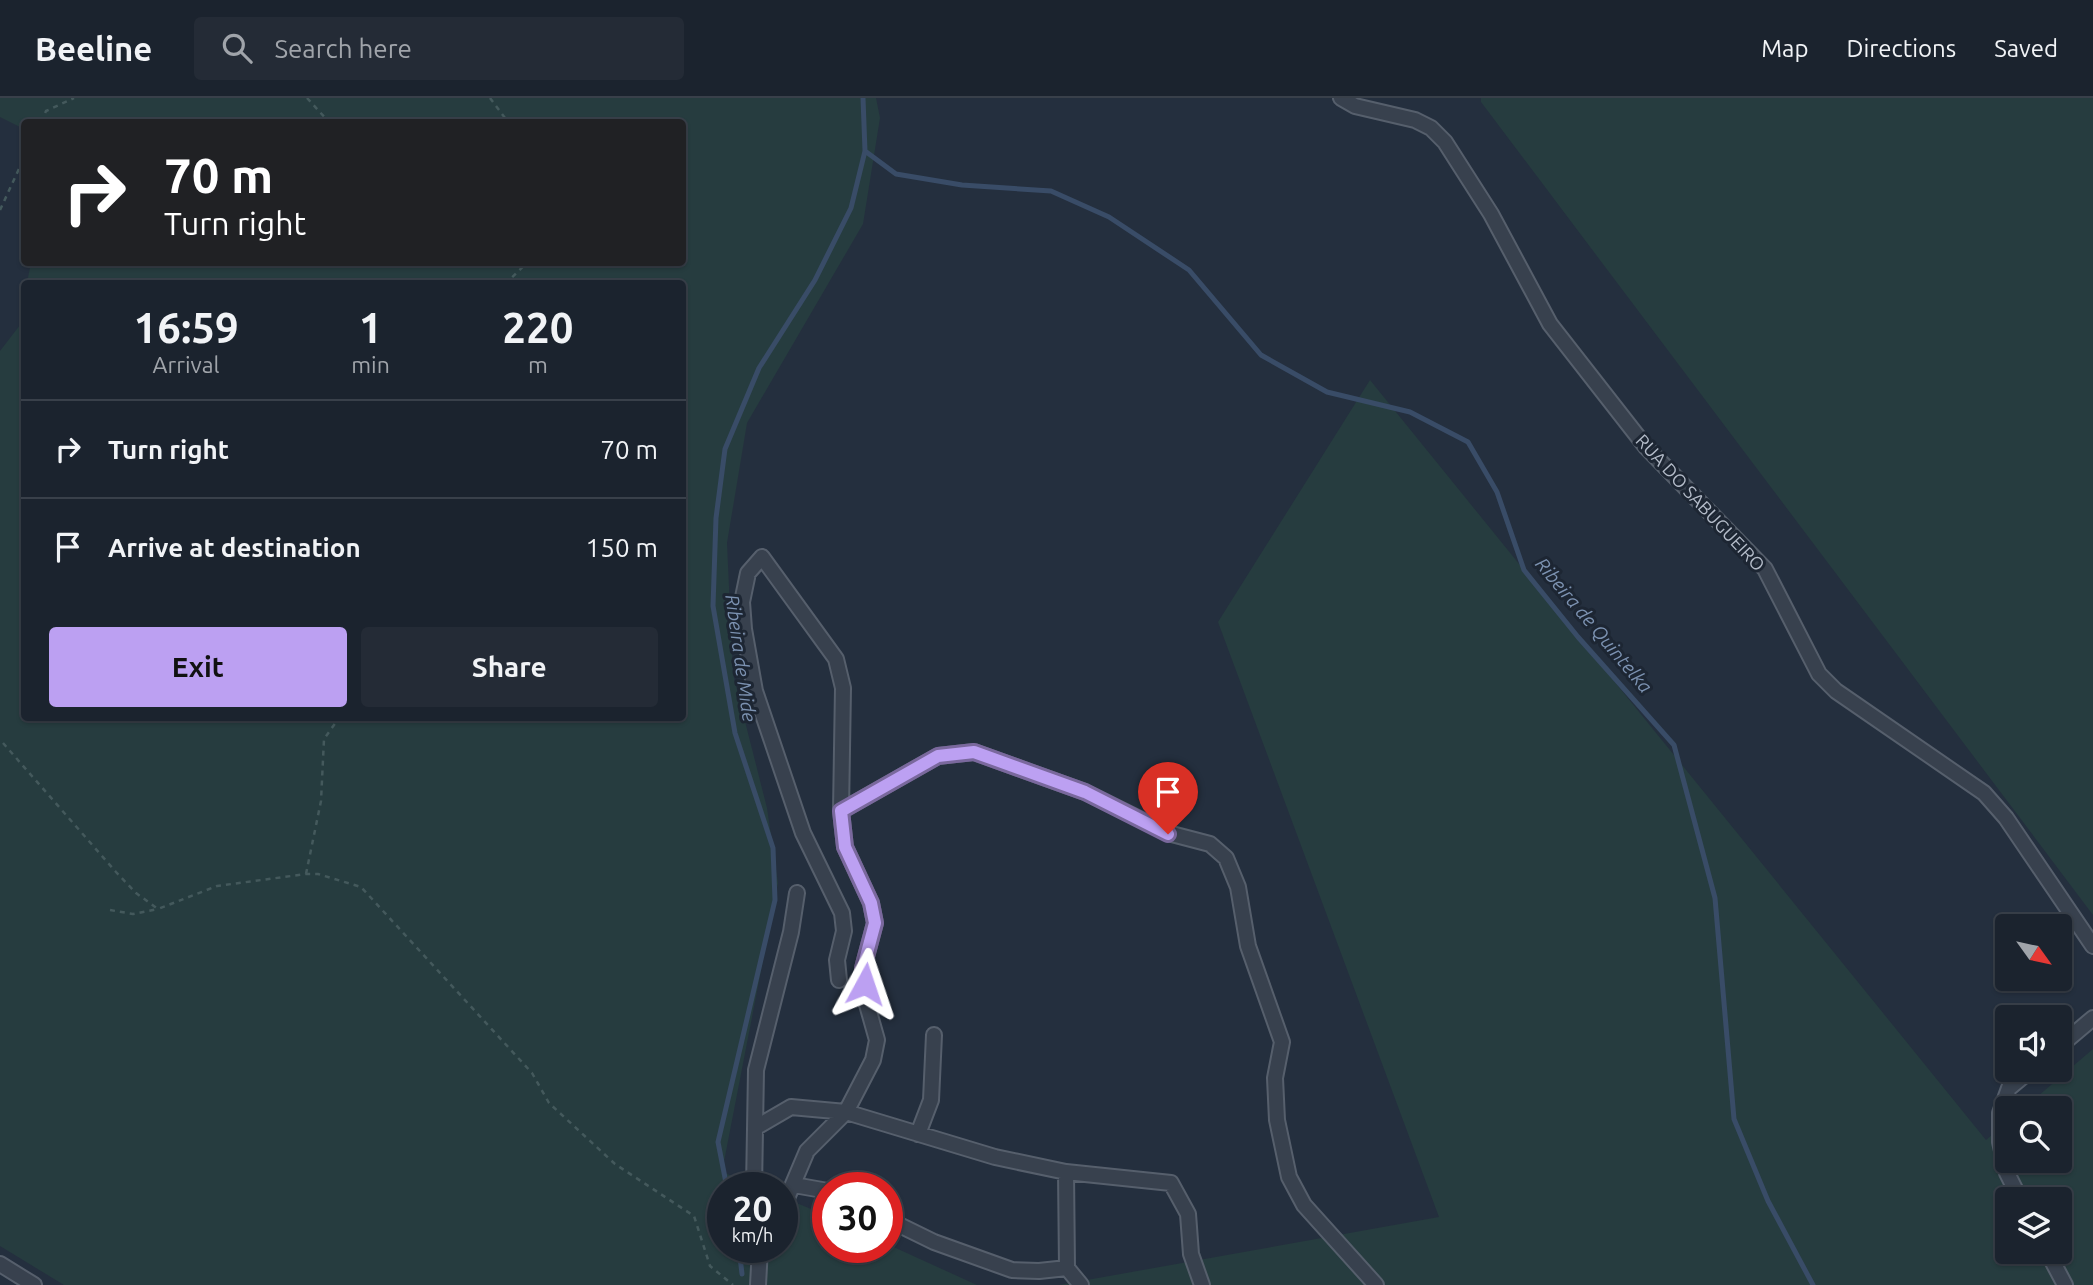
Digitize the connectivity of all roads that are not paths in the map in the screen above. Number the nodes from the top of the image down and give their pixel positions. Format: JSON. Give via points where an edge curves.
{"nodes":[{"id":1,"x":1341,"y":98,"type":"edge"},
{"id":2,"x":841,"y":811,"type":"junction"},
{"id":3,"x":797,"y":893,"type":"dead end"},
{"id":4,"x":2093,"y":946,"type":"edge"},
{"id":5,"x":839,"y":980,"type":"dead end"},
{"id":6,"x":2093,"y":1018,"type":"edge"},
{"id":7,"x":934,"y":1035,"type":"dead end"},
{"id":8,"x":2072,"y":1036,"type":"edge"},
{"id":9,"x":2016,"y":1082,"type":"edge"},
{"id":10,"x":846,"y":1112,"type":"junction"},
{"id":11,"x":755,"y":1128,"type":"junction"},
{"id":12,"x":918,"y":1134,"type":"junction"},
{"id":13,"x":754,"y":1172,"type":"edge"},
{"id":14,"x":1066,"y":1172,"type":"junction"},
{"id":15,"x":798,"y":1175,"type":"edge"},
{"id":16,"x":2014,"y":1187,"type":"edge"},
{"id":17,"x":903,"y":1227,"type":"edge"},
{"id":18,"x":759,"y":1263,"type":"edge"},
{"id":19,"x":0,"y":1264,"type":"edge"},
{"id":20,"x":2054,"y":1264,"type":"edge"},
{"id":21,"x":1067,"y":1268,"type":"junction"},
{"id":22,"x":34,"y":1285,"type":"edge"},
{"id":23,"x":758,"y":1285,"type":"edge"},
{"id":24,"x":1081,"y":1285,"type":"edge"},
{"id":25,"x":1202,"y":1285,"type":"edge"},
{"id":26,"x":1376,"y":1285,"type":"edge"},
{"id":27,"x":2065,"y":1285,"type":"edge"}],
"edges":[{"from":1,"to":4,"type":"street","name":"RUA DO SABUGUEIRO","via":[[1355,106],[1415,120],[1445,142],[1491,214],[1550,324],[1646,447],[1765,569],[1819,674],[1836,691],[1983,793],[2006,818]]},
{"from":2,"to":5,"type":"street","via":[[843,688],[836,659],[762,557],[748,573],[742,602],[755,691],[803,833],[842,913]]},
{"from":2,"to":10,"type":"street","via":[[845,847],[871,903],[875,923],[863,968],[877,1040],[873,1060]]},
{"from":2,"to":26,"type":"street","via":[[938,756],[974,752],[1085,792],[1168,834],[1210,844],[1226,858],[1237,887],[1248,946],[1282,1042],[1275,1078],[1277,1120],[1289,1177],[1304,1206]]},
{"from":3,"to":11,"type":"street","via":[[757,1070]]},
{"from":6,"to":8,"type":"street"},
{"from":7,"to":12,"type":"street","via":[[931,1100]]},
{"from":9,"to":16,"type":"street","via":[[2009,1088],[2000,1113],[2000,1142]]},
{"from":10,"to":11,"type":"street","via":[[791,1107]]},
{"from":10,"to":12,"type":"street"},
{"from":10,"to":15,"type":"street","via":[[807,1151]]},
{"from":11,"to":13,"type":"street"},
{"from":12,"to":14,"type":"street"},
{"from":14,"to":21,"type":"street"},
{"from":14,"to":25,"type":"street","via":[[1171,1183],[1188,1214],[1191,1254]]},
{"from":17,"to":21,"type":"street","via":[[1012,1270]]},
{"from":18,"to":23,"type":"street"},
{"from":19,"to":22,"type":"street"},
{"from":20,"to":27,"type":"street"},
{"from":21,"to":24,"type":"street"}]}
